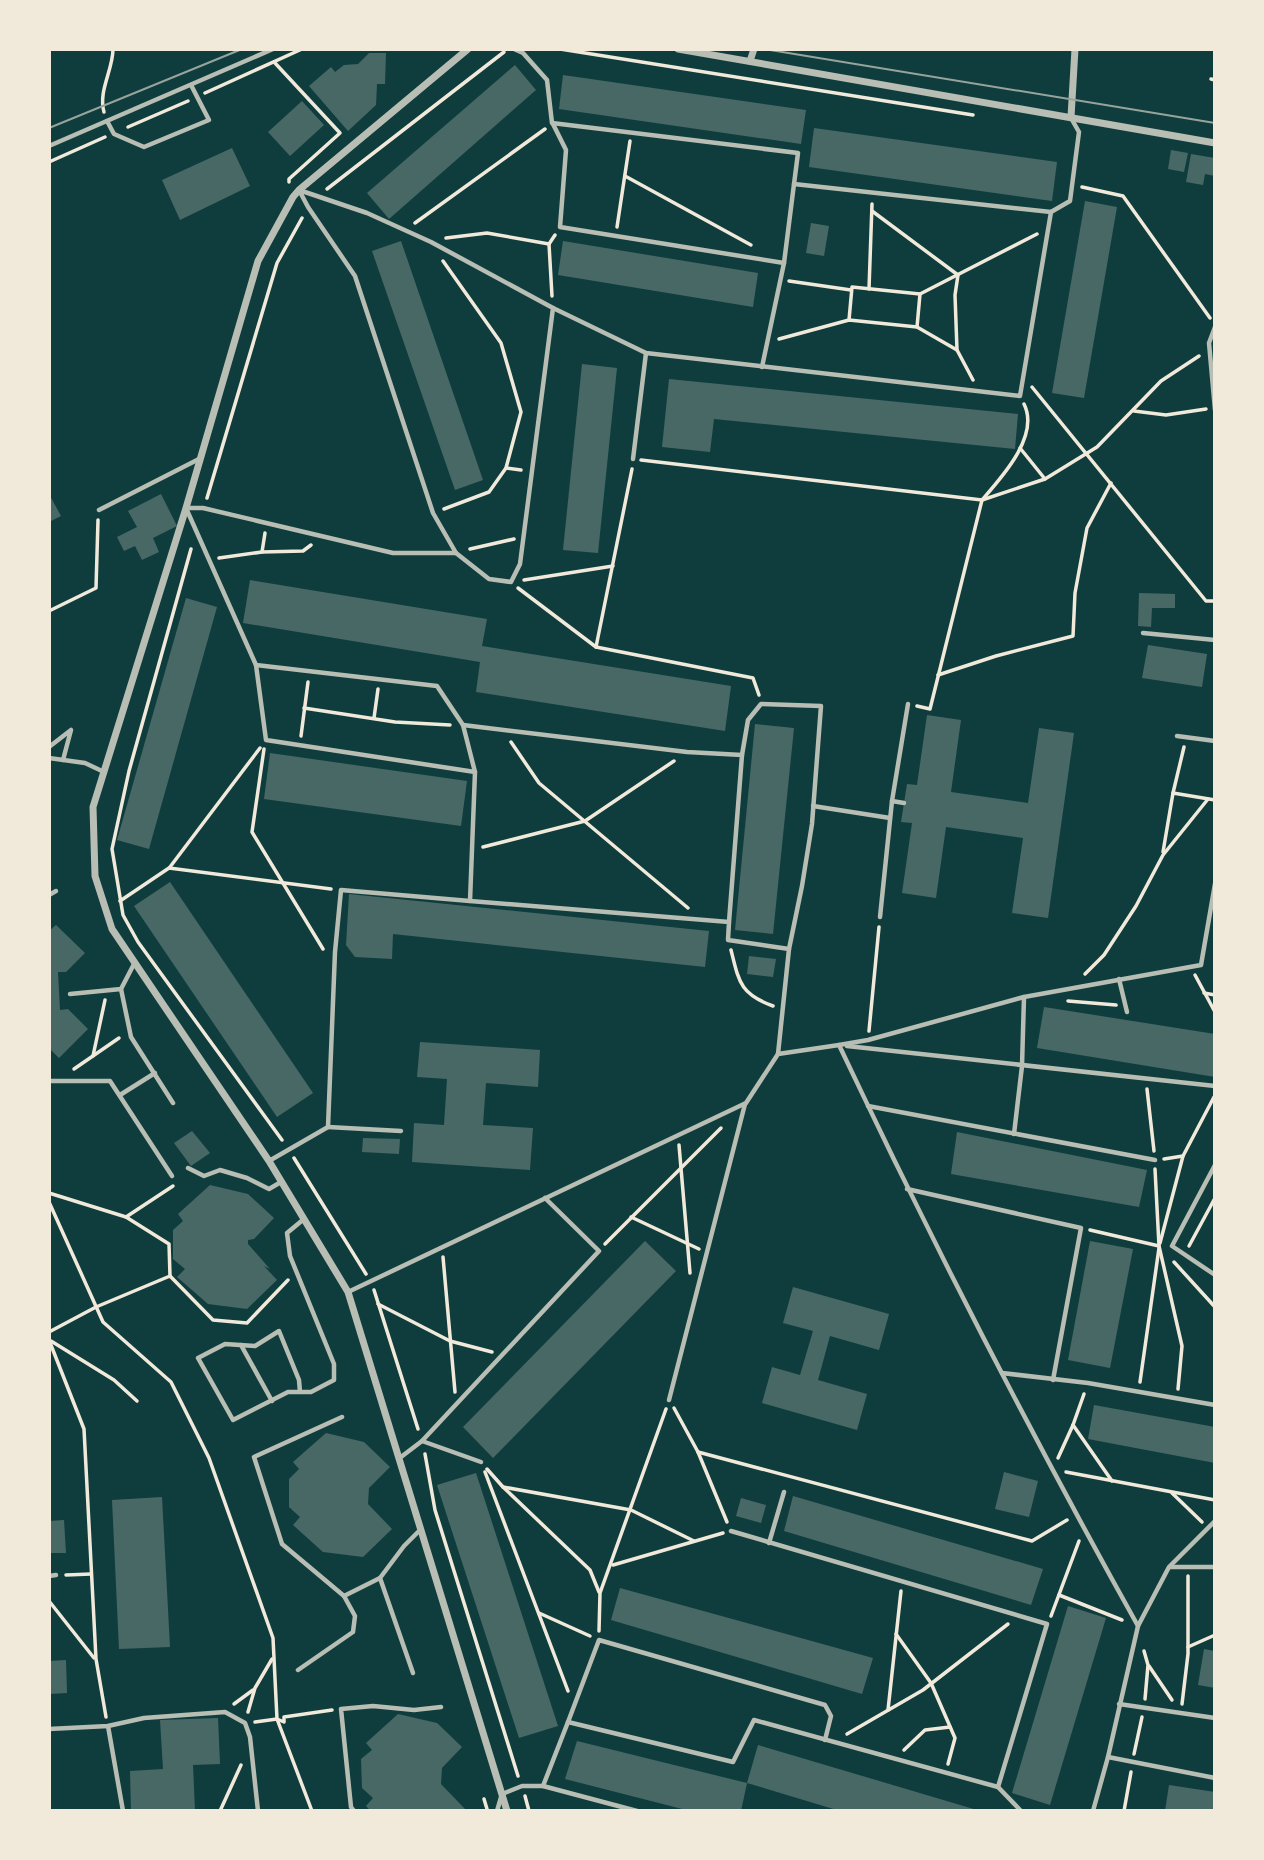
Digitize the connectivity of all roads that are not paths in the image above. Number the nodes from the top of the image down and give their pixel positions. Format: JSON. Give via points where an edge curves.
{"nodes":[{"id":1,"x":272,"y":49,"type":"edge"},
{"id":2,"x":468,"y":49,"type":"edge"},
{"id":3,"x":514,"y":49,"type":"edge"},
{"id":4,"x":678,"y":49,"type":"edge"},
{"id":5,"x":754,"y":49,"type":"edge"},
{"id":6,"x":1075,"y":49,"type":"edge"},
{"id":7,"x":750,"y":61,"type":"junction"},
{"id":8,"x":191,"y":85,"type":"junction"},
{"id":9,"x":1070,"y":117,"type":"junction"},
{"id":10,"x":107,"y":121,"type":"junction"},
{"id":11,"x":552,"y":123,"type":"junction"},
{"id":12,"x":1215,"y":143,"type":"edge"},
{"id":13,"x":49,"y":146,"type":"edge"},
{"id":14,"x":794,"y":184,"type":"junction"},
{"id":15,"x":296,"y":193,"type":"junction"},
{"id":16,"x":1051,"y":212,"type":"junction"},
{"id":17,"x":784,"y":263,"type":"junction"},
{"id":18,"x":553,"y":308,"type":"junction"},
{"id":19,"x":1215,"y":326,"type":"edge"},
{"id":20,"x":646,"y":353,"type":"junction"},
{"id":21,"x":762,"y":367,"type":"junction"},
{"id":22,"x":1214,"y":387,"type":"edge"},
{"id":23,"x":1215,"y":409,"type":"edge"},
{"id":24,"x":201,"y":458,"type":"junction"},
{"id":25,"x":633,"y":459,"type":"road end"},
{"id":26,"x":186,"y":508,"type":"junction"},
{"id":27,"x":99,"y":510,"type":"road end"},
{"id":28,"x":456,"y":553,"type":"junction"},
{"id":29,"x":1143,"y":633,"type":"dead end"},
{"id":30,"x":1215,"y":640,"type":"edge"},
{"id":31,"x":256,"y":666,"type":"junction"},
{"id":32,"x":908,"y":704,"type":"road end"},
{"id":33,"x":463,"y":725,"type":"junction"},
{"id":34,"x":1177,"y":736,"type":"dead end"},
{"id":35,"x":1215,"y":741,"type":"edge"},
{"id":36,"x":49,"y":747,"type":"edge"},
{"id":37,"x":742,"y":755,"type":"junction"},
{"id":38,"x":49,"y":758,"type":"edge"},
{"id":39,"x":63,"y":760,"type":"junction"},
{"id":40,"x":104,"y":772,"type":"junction"},
{"id":41,"x":475,"y":772,"type":"junction"},
{"id":42,"x":892,"y":801,"type":"junction"},
{"id":43,"x":904,"y":803,"type":"dead end"},
{"id":44,"x":813,"y":806,"type":"junction"},
{"id":45,"x":890,"y":818,"type":"junction"},
{"id":46,"x":1215,"y":884,"type":"edge"},
{"id":47,"x":56,"y":891,"type":"dead end"},
{"id":48,"x":49,"y":895,"type":"edge"},
{"id":49,"x":470,"y":901,"type":"junction"},
{"id":50,"x":880,"y":917,"type":"road end"},
{"id":51,"x":729,"y":922,"type":"junction"},
{"id":52,"x":789,"y":949,"type":"junction"},
{"id":53,"x":134,"y":964,"type":"junction"},
{"id":54,"x":1119,"y":979,"type":"junction"},
{"id":55,"x":121,"y":989,"type":"junction"},
{"id":56,"x":70,"y":994,"type":"dead end"},
{"id":57,"x":1024,"y":997,"type":"junction"},
{"id":58,"x":1126,"y":1009,"type":"road end"},
{"id":59,"x":839,"y":1045,"type":"junction"},
{"id":60,"x":778,"y":1054,"type":"junction"},
{"id":61,"x":1022,"y":1066,"type":"junction"},
{"id":62,"x":155,"y":1073,"type":"junction"},
{"id":63,"x":49,"y":1081,"type":"edge"},
{"id":64,"x":1215,"y":1086,"type":"edge"},
{"id":65,"x":120,"y":1095,"type":"junction"},
{"id":66,"x":173,"y":1102,"type":"dead end"},
{"id":67,"x":746,"y":1103,"type":"junction"},
{"id":68,"x":867,"y":1106,"type":"junction"},
{"id":69,"x":328,"y":1127,"type":"junction"},
{"id":70,"x":401,"y":1131,"type":"dead end"},
{"id":71,"x":1014,"y":1134,"type":"junction"},
{"id":72,"x":1155,"y":1160,"type":"road end"},
{"id":73,"x":269,"y":1161,"type":"junction"},
{"id":74,"x":1215,"y":1166,"type":"edge"},
{"id":75,"x":188,"y":1168,"type":"dead end"},
{"id":76,"x":172,"y":1176,"type":"dead end"},
{"id":77,"x":281,"y":1182,"type":"junction"},
{"id":78,"x":907,"y":1189,"type":"junction"},
{"id":79,"x":545,"y":1198,"type":"junction"},
{"id":80,"x":305,"y":1219,"type":"junction"},
{"id":81,"x":1215,"y":1275,"type":"edge"},
{"id":82,"x":348,"y":1292,"type":"junction"},
{"id":83,"x":241,"y":1345,"type":"junction"},
{"id":84,"x":1001,"y":1373,"type":"junction"},
{"id":85,"x":1053,"y":1380,"type":"junction"},
{"id":86,"x":300,"y":1392,"type":"junction"},
{"id":87,"x":669,"y":1400,"type":"road end"},
{"id":88,"x":272,"y":1401,"type":"junction"},
{"id":89,"x":1215,"y":1405,"type":"edge"},
{"id":90,"x":342,"y":1417,"type":"dead end"},
{"id":91,"x":422,"y":1441,"type":"junction"},
{"id":92,"x":401,"y":1457,"type":"junction"},
{"id":93,"x":481,"y":1462,"type":"road end"},
{"id":94,"x":784,"y":1492,"type":"dead end"},
{"id":95,"x":1215,"y":1521,"type":"edge"},
{"id":96,"x":422,"y":1529,"type":"junction"},
{"id":97,"x":731,"y":1531,"type":"road end"},
{"id":98,"x":769,"y":1543,"type":"junction"},
{"id":99,"x":1169,"y":1567,"type":"junction"},
{"id":100,"x":1215,"y":1567,"type":"edge"},
{"id":101,"x":380,"y":1578,"type":"junction"},
{"id":102,"x":344,"y":1596,"type":"junction"},
{"id":103,"x":1138,"y":1626,"type":"junction"},
{"id":104,"x":298,"y":1670,"type":"dead end"},
{"id":105,"x":413,"y":1673,"type":"dead end"},
{"id":106,"x":1119,"y":1704,"type":"junction"},
{"id":107,"x":441,"y":1707,"type":"dead end"},
{"id":108,"x":1215,"y":1718,"type":"edge"},
{"id":109,"x":568,"y":1721,"type":"junction"},
{"id":110,"x":108,"y":1726,"type":"junction"},
{"id":111,"x":49,"y":1729,"type":"edge"},
{"id":112,"x":825,"y":1740,"type":"junction"},
{"id":113,"x":1108,"y":1757,"type":"junction"},
{"id":114,"x":1215,"y":1778,"type":"edge"},
{"id":115,"x":543,"y":1786,"type":"junction"},
{"id":116,"x":998,"y":1787,"type":"junction"},
{"id":117,"x":502,"y":1794,"type":"junction"},
{"id":118,"x":122,"y":1811,"type":"edge"},
{"id":119,"x":258,"y":1811,"type":"edge"},
{"id":120,"x":354,"y":1811,"type":"edge"},
{"id":121,"x":497,"y":1811,"type":"edge"},
{"id":122,"x":507,"y":1811,"type":"edge"},
{"id":123,"x":637,"y":1811,"type":"edge"},
{"id":124,"x":1021,"y":1811,"type":"edge"},
{"id":125,"x":1093,"y":1811,"type":"edge"}],
"edges":[{"from":1,"to":8,"type":"lane"},
{"from":2,"to":15,"type":"street"},
{"from":3,"to":11,"type":"lane","via":[[523,52],[547,80]]},
{"from":4,"to":7,"type":"street"},
{"from":5,"to":7,"type":"street"},
{"from":6,"to":9,"type":"street"},
{"from":7,"to":9,"type":"street"},
{"from":8,"to":10,"type":"lane"},
{"from":8,"to":10,"type":"lane","via":[[209,120],[145,147],[114,134]]},
{"from":9,"to":12,"type":"street"},
{"from":9,"to":16,"type":"lane","via":[[1079,132],[1070,201]]},
{"from":10,"to":13,"type":"lane"},
{"from":11,"to":14,"type":"lane","via":[[798,153]]},
{"from":11,"to":17,"type":"lane","via":[[566,150],[559,227]]},
{"from":14,"to":16,"type":"lane"},
{"from":14,"to":17,"type":"lane"},
{"from":15,"to":18,"type":"lane","via":[[367,213]]},
{"from":15,"to":24,"type":"street","via":[[258,261]]},
{"from":15,"to":28,"type":"lane","via":[[355,276],[433,513]]},
{"from":16,"to":21,"type":"lane","via":[[1020,396]]},
{"from":17,"to":21,"type":"lane"},
{"from":18,"to":20,"type":"lane"},
{"from":18,"to":28,"type":"lane","via":[[520,564],[511,582],[489,579]]},
{"from":19,"to":22,"type":"lane","via":[[1209,343]]},
{"from":20,"to":21,"type":"lane"},
{"from":20,"to":25,"type":"lane"},
{"from":22,"to":23,"type":"lane"},
{"from":24,"to":26,"type":"street"},
{"from":24,"to":27,"type":"lane"},
{"from":26,"to":28,"type":"lane","via":[[204,508],[393,553]]},
{"from":26,"to":31,"type":"lane"},
{"from":26,"to":40,"type":"street"},
{"from":29,"to":30,"type":"lane"},
{"from":31,"to":33,"type":"lane","via":[[437,686]]},
{"from":31,"to":41,"type":"lane","via":[[266,740]]},
{"from":32,"to":42,"type":"lane"},
{"from":33,"to":37,"type":"lane"},
{"from":33,"to":41,"type":"lane"},
{"from":34,"to":35,"type":"lane"},
{"from":36,"to":39,"type":"lane","via":[[71,730]]},
{"from":37,"to":44,"type":"lane","via":[[748,720],[761,704],[821,706]]},
{"from":37,"to":51,"type":"lane"},
{"from":38,"to":39,"type":"lane"},
{"from":39,"to":40,"type":"lane"},
{"from":40,"to":53,"type":"street","via":[[93,807],[95,876],[112,929]]},
{"from":41,"to":49,"type":"lane"},
{"from":42,"to":43,"type":"lane"},
{"from":42,"to":45,"type":"lane"},
{"from":44,"to":45,"type":"lane"},
{"from":44,"to":52,"type":"lane"},
{"from":45,"to":50,"type":"lane"},
{"from":46,"to":54,"type":"lane","via":[[1201,965]]},
{"from":47,"to":48,"type":"lane"},
{"from":49,"to":51,"type":"lane"},
{"from":49,"to":69,"type":"lane","via":[[341,891]]},
{"from":51,"to":52,"type":"lane","via":[[728,940]]},
{"from":52,"to":60,"type":"lane"},
{"from":53,"to":55,"type":"lane"},
{"from":53,"to":73,"type":"street"},
{"from":54,"to":57,"type":"lane"},
{"from":54,"to":58,"type":"lane"},
{"from":55,"to":56,"type":"lane"},
{"from":55,"to":62,"type":"lane","via":[[131,1037]]},
{"from":57,"to":59,"type":"lane"},
{"from":57,"to":61,"type":"lane"},
{"from":59,"to":60,"type":"lane"},
{"from":59,"to":61,"type":"lane"},
{"from":59,"to":68,"type":"lane"},
{"from":60,"to":67,"type":"lane"},
{"from":61,"to":64,"type":"lane"},
{"from":61,"to":71,"type":"lane"},
{"from":62,"to":65,"type":"lane"},
{"from":62,"to":66,"type":"lane"},
{"from":63,"to":65,"type":"lane","via":[[110,1081]]},
{"from":65,"to":76,"type":"lane"},
{"from":67,"to":79,"type":"lane"},
{"from":67,"to":87,"type":"lane"},
{"from":68,"to":71,"type":"lane"},
{"from":68,"to":78,"type":"lane"},
{"from":69,"to":70,"type":"lane"},
{"from":69,"to":73,"type":"lane"},
{"from":71,"to":72,"type":"lane"},
{"from":73,"to":77,"type":"street"},
{"from":74,"to":81,"type":"lane","via":[[1172,1246]]},
{"from":75,"to":77,"type":"lane","via":[[204,1176],[220,1170],[269,1188]]},
{"from":77,"to":80,"type":"street"},
{"from":78,"to":84,"type":"lane"},
{"from":78,"to":85,"type":"lane","via":[[1081,1228]]},
{"from":79,"to":82,"type":"lane"},
{"from":79,"to":91,"type":"lane","via":[[599,1251]]},
{"from":80,"to":82,"type":"street"},
{"from":80,"to":86,"type":"lane","via":[[287,1233],[290,1256],[334,1364],[334,1380],[311,1392]]},
{"from":82,"to":92,"type":"street"},
{"from":83,"to":86,"type":"lane","via":[[255,1346],[279,1331]]},
{"from":83,"to":88,"type":"lane"},
{"from":83,"to":88,"type":"lane","via":[[225,1344],[198,1358],[233,1420]]},
{"from":84,"to":85,"type":"lane"},
{"from":84,"to":103,"type":"lane"},
{"from":85,"to":89,"type":"lane"},
{"from":86,"to":88,"type":"lane","via":[[288,1392]]},
{"from":90,"to":102,"type":"lane","via":[[254,1457],[282,1544]]},
{"from":91,"to":92,"type":"lane"},
{"from":91,"to":93,"type":"lane"},
{"from":92,"to":96,"type":"street"},
{"from":94,"to":98,"type":"lane"},
{"from":95,"to":99,"type":"lane"},
{"from":96,"to":101,"type":"lane"},
{"from":96,"to":117,"type":"street"},
{"from":97,"to":98,"type":"lane"},
{"from":98,"to":116,"type":"lane","via":[[1047,1624]]},
{"from":99,"to":100,"type":"lane"},
{"from":99,"to":103,"type":"lane"},
{"from":101,"to":102,"type":"lane"},
{"from":101,"to":105,"type":"lane"},
{"from":102,"to":104,"type":"lane","via":[[355,1616],[353,1632]]},
{"from":103,"to":106,"type":"lane"},
{"from":106,"to":108,"type":"lane"},
{"from":106,"to":113,"type":"lane"},
{"from":107,"to":120,"type":"lane","via":[[341,1709]]},
{"from":109,"to":112,"type":"lane","via":[[733,1762],[754,1720]]},
{"from":109,"to":112,"type":"lane","via":[[599,1640],[825,1705],[831,1716]]},
{"from":109,"to":115,"type":"lane"},
{"from":110,"to":111,"type":"lane"},
{"from":110,"to":118,"type":"lane"},
{"from":110,"to":119,"type":"lane","via":[[144,1718],[225,1712],[245,1723]]},
{"from":112,"to":116,"type":"lane"},
{"from":113,"to":114,"type":"lane"},
{"from":113,"to":125,"type":"lane"},
{"from":115,"to":117,"type":"lane","via":[[522,1786]]},
{"from":115,"to":123,"type":"lane"},
{"from":116,"to":124,"type":"lane"},
{"from":117,"to":121,"type":"lane"},
{"from":117,"to":122,"type":"street"}]}
